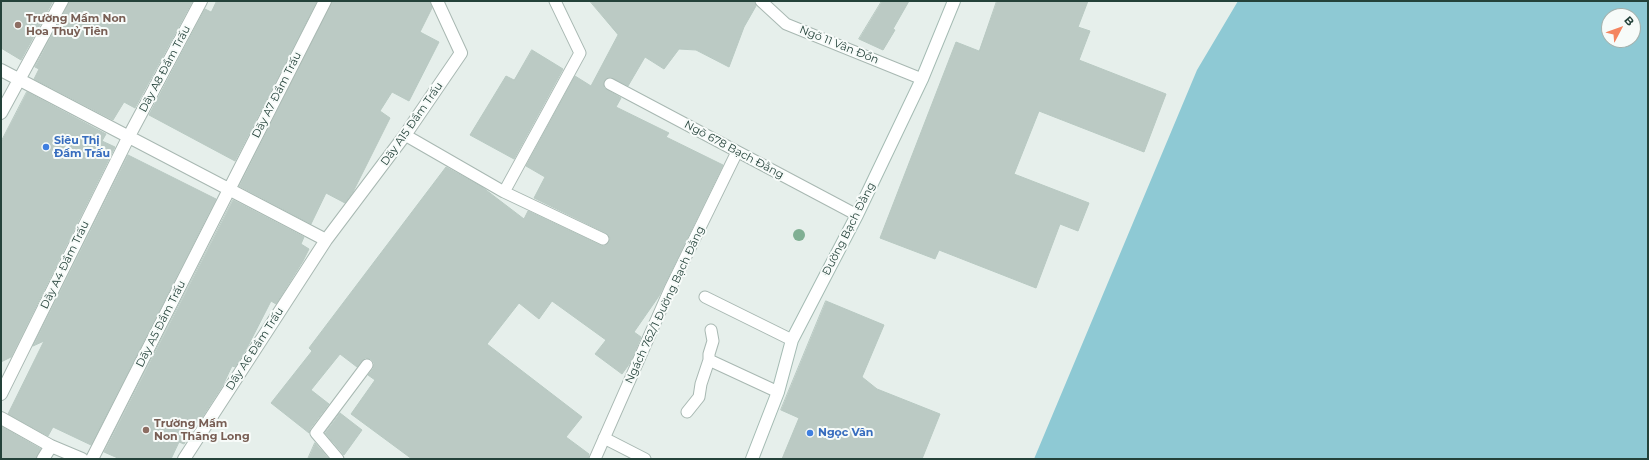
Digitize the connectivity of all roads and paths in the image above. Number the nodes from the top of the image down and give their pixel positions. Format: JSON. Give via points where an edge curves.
{"nodes":[{"id":1,"x":62,"y":1,"type":"edge"},
{"id":2,"x":201,"y":1,"type":"edge"},
{"id":3,"x":325,"y":1,"type":"edge"},
{"id":4,"x":437,"y":1,"type":"edge"},
{"id":5,"x":555,"y":1,"type":"edge"},
{"id":6,"x":761,"y":1,"type":"edge"},
{"id":7,"x":954,"y":1,"type":"edge"},
{"id":8,"x":1,"y":70,"type":"edge"},
{"id":9,"x":19,"y":79,"type":"junction"},
{"id":10,"x":922,"y":79,"type":"junction"},
{"id":11,"x":610,"y":84,"type":"dead end"},
{"id":12,"x":1,"y":113,"type":"edge"},
{"id":13,"x":405,"y":135,"type":"junction"},
{"id":14,"x":129,"y":136,"type":"junction"},
{"id":15,"x":738,"y":152,"type":"junction"},
{"id":16,"x":229,"y":189,"type":"junction"},
{"id":17,"x":504,"y":192,"type":"junction"},
{"id":18,"x":857,"y":215,"type":"junction"},
{"id":19,"x":603,"y":239,"type":"dead end"},
{"id":20,"x":326,"y":240,"type":"junction"},
{"id":21,"x":705,"y":297,"type":"dead end"},
{"id":22,"x":711,"y":330,"type":"dead end"},
{"id":23,"x":792,"y":340,"type":"junction"},
{"id":24,"x":709,"y":360,"type":"junction"},
{"id":25,"x":367,"y":365,"type":"dead end"},
{"id":26,"x":778,"y":392,"type":"junction"},
{"id":27,"x":1,"y":394,"type":"edge"},
{"id":28,"x":688,"y":412,"type":"dead end"},
{"id":29,"x":1,"y":418,"type":"edge"},
{"id":30,"x":604,"y":438,"type":"junction"},
{"id":31,"x":51,"y":446,"type":"junction"},
{"id":32,"x":44,"y":459,"type":"edge"},
{"id":33,"x":82,"y":459,"type":"edge"},
{"id":34,"x":92,"y":459,"type":"edge"},
{"id":35,"x":184,"y":459,"type":"edge"},
{"id":36,"x":338,"y":459,"type":"edge"},
{"id":37,"x":595,"y":459,"type":"edge"},
{"id":38,"x":645,"y":459,"type":"edge"},
{"id":39,"x":752,"y":459,"type":"edge"}],
"edges":[{"from":1,"to":9,"type":"street"},
{"from":2,"to":14,"type":"street","name":"Dãy A8 Đầm Trấu"},
{"from":3,"to":16,"type":"street","name":"Dãy A7 Đầm Trấu"},
{"from":4,"to":13,"type":"street","name":"Dãy A15 Đầm Trấu","via":[[461,53]]},
{"from":5,"to":17,"type":"lane","via":[[580,53]]},
{"from":6,"to":10,"type":"lane","name":"Ngõ 11 Vân Đồn","via":[[786,24]]},
{"from":7,"to":10,"type":"street","name":"Đường Bạch Đằng"},
{"from":8,"to":9,"type":"street"},
{"from":9,"to":12,"type":"street"},
{"from":9,"to":14,"type":"street"},
{"from":10,"to":18,"type":"street","name":"Đường Bạch Đằng"},
{"from":11,"to":15,"type":"lane","name":"Ngõ 678 Bạch Đằng"},
{"from":13,"to":17,"type":"lane"},
{"from":13,"to":20,"type":"street","name":"Dãy A15 Đầm Trấu"},
{"from":14,"to":16,"type":"street"},
{"from":14,"to":27,"type":"street","name":"Dãy A4 Đầm Trấu"},
{"from":15,"to":18,"type":"lane","name":"Ngõ 678 Bạch Đằng"},
{"from":15,"to":30,"type":"lane","name":"Ngách 762/1 Đường Bạch Đằng","via":[[670,289]]},
{"from":16,"to":20,"type":"street"},
{"from":16,"to":34,"type":"street","name":"Dãy A5 Đầm Trấu"},
{"from":17,"to":19,"type":"lane"},
{"from":18,"to":23,"type":"street","name":"Đường Bạch Đằng"},
{"from":20,"to":35,"type":"street","name":"Dãy A6 Đầm Trấu"},
{"from":21,"to":23,"type":"lane"},
{"from":22,"to":24,"type":"lane","via":[[713,341]]},
{"from":23,"to":26,"type":"street","name":"Đường Bạch Đằng"},
{"from":24,"to":26,"type":"lane"},
{"from":24,"to":28,"type":"lane","via":[[699,397]]},
{"from":25,"to":36,"type":"lane","via":[[316,433]]},
{"from":26,"to":39,"type":"street","name":"Đường Bạch Đằng"},
{"from":29,"to":31,"type":"street"},
{"from":30,"to":37,"type":"lane","name":"Ngách 762/1 Đường Bạch Đằng"},
{"from":30,"to":38,"type":"lane"},
{"from":31,"to":32,"type":"street"},
{"from":31,"to":33,"type":"street"}]}
